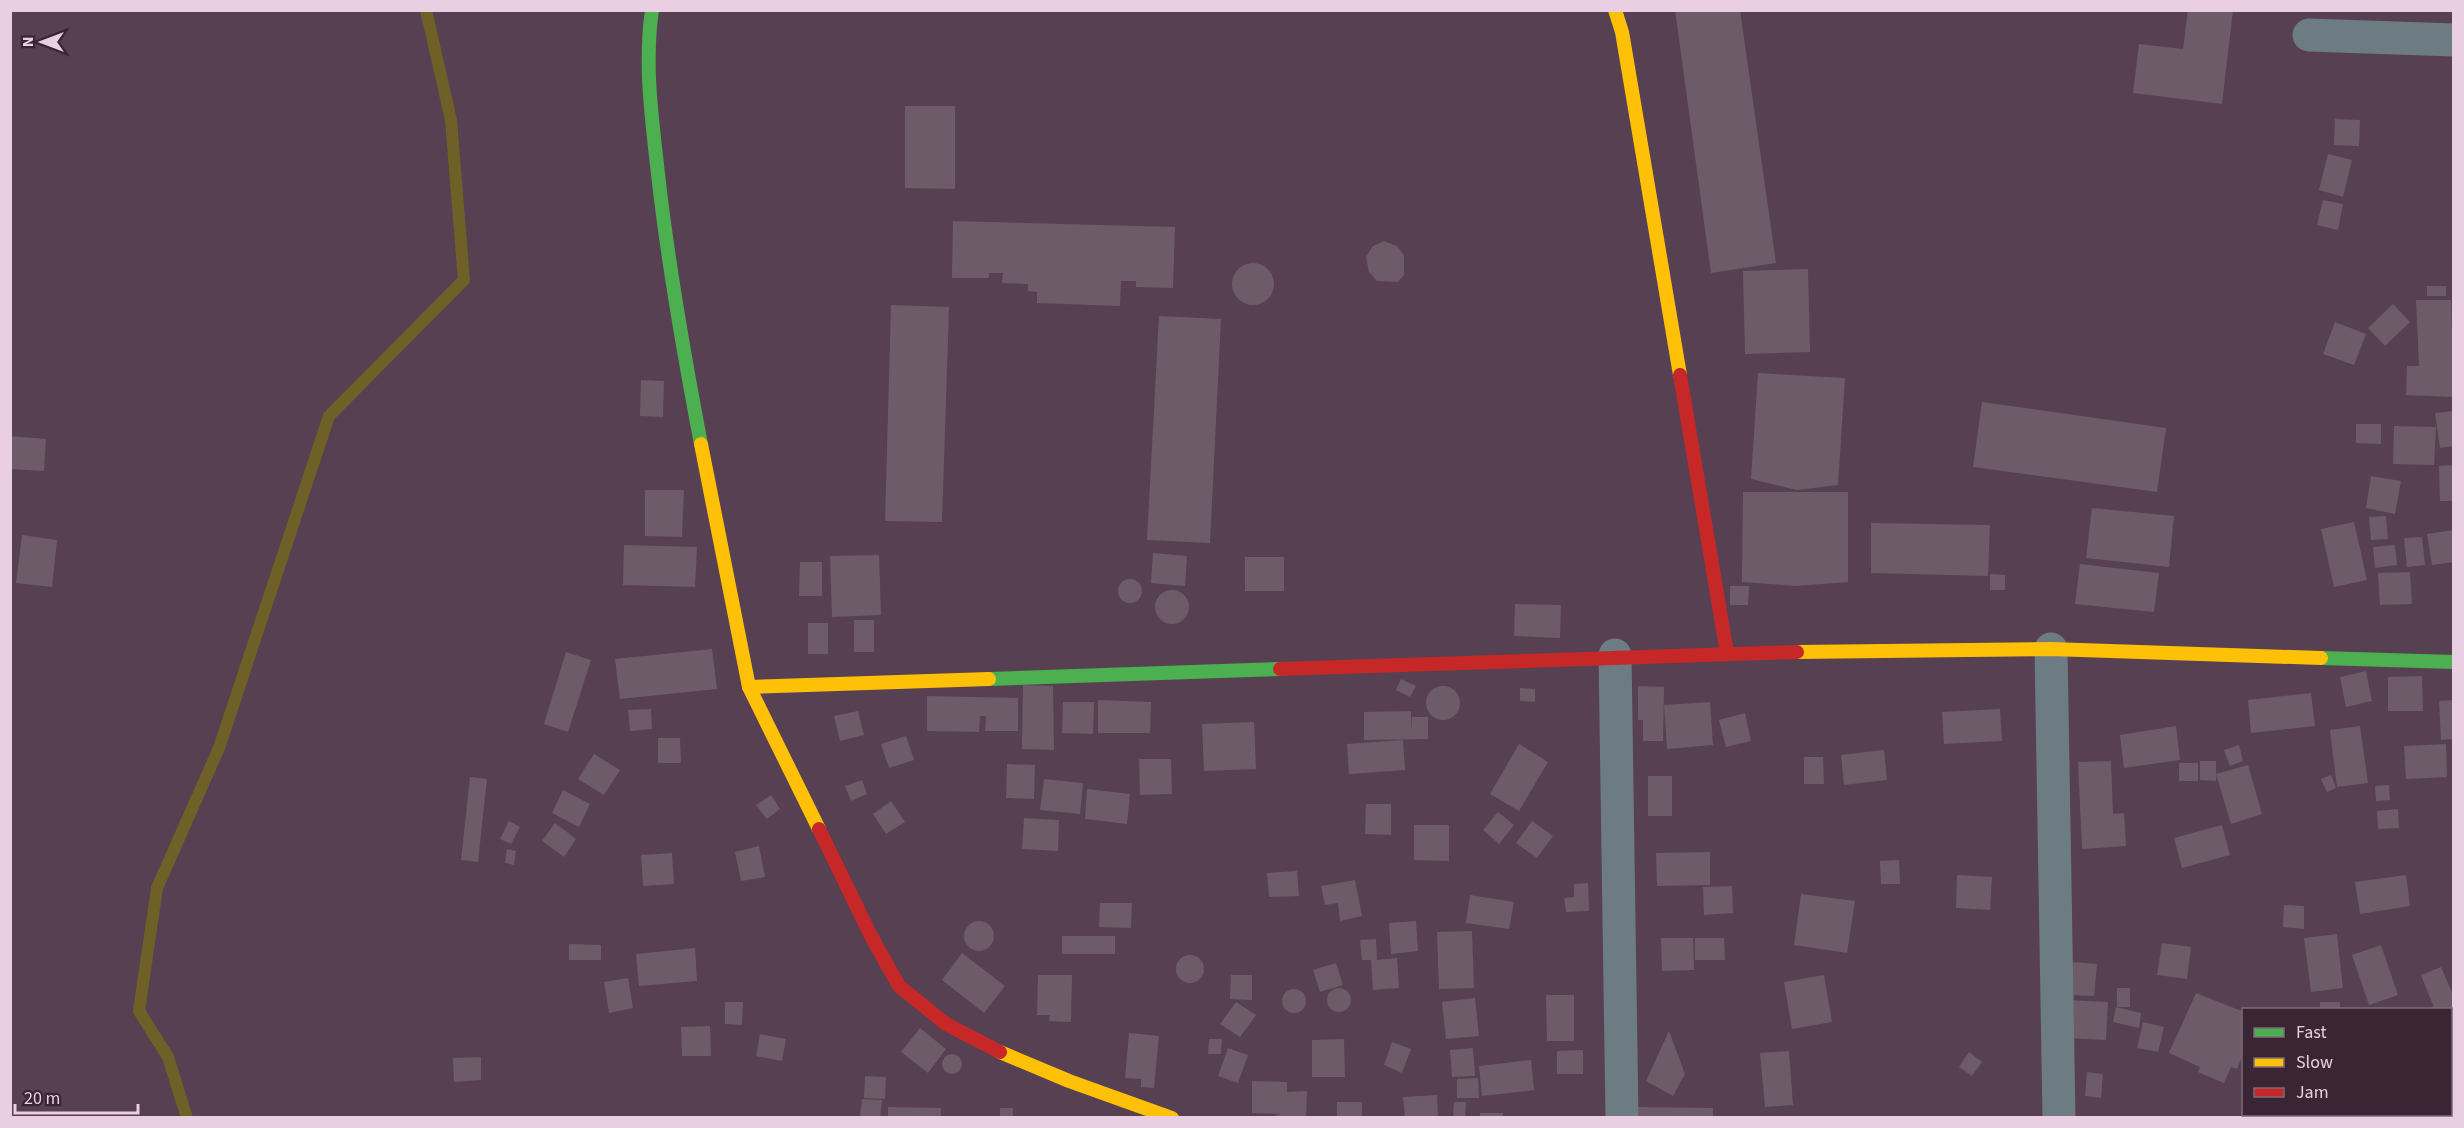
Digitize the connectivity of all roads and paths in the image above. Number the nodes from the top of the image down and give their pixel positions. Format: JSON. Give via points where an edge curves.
{"nodes":[{"id":1,"x":652,"y":10,"type":"edge"},
{"id":2,"x":1615,"y":10,"type":"edge"},
{"id":3,"x":2309,"y":35,"type":"dead end"},
{"id":4,"x":2454,"y":40,"type":"edge"},
{"id":5,"x":2051,"y":649,"type":"junction"},
{"id":6,"x":1727,"y":653,"type":"junction"},
{"id":7,"x":1616,"y":655,"type":"junction"},
{"id":8,"x":2454,"y":662,"type":"edge"},
{"id":9,"x":749,"y":687,"type":"junction"},
{"id":10,"x":1172,"y":1118,"type":"edge"},
{"id":11,"x":1622,"y":1118,"type":"edge"},
{"id":12,"x":2059,"y":1118,"type":"edge"}],
"edges":[{"from":1,"to":9,"type":"street","via":[[647,46],[663,218],[689,381]]},
{"from":2,"to":6,"type":"street","via":[[1622,32]]},
{"from":3,"to":4,"type":"street"},
{"from":5,"to":6,"type":"street"},
{"from":5,"to":8,"type":"street"},
{"from":5,"to":12,"type":"street"},
{"from":6,"to":7,"type":"street"},
{"from":7,"to":9,"type":"street"},
{"from":7,"to":11,"type":"street"},
{"from":9,"to":10,"type":"street","via":[[899,986],[946,1023],[985,1046]]}]}
